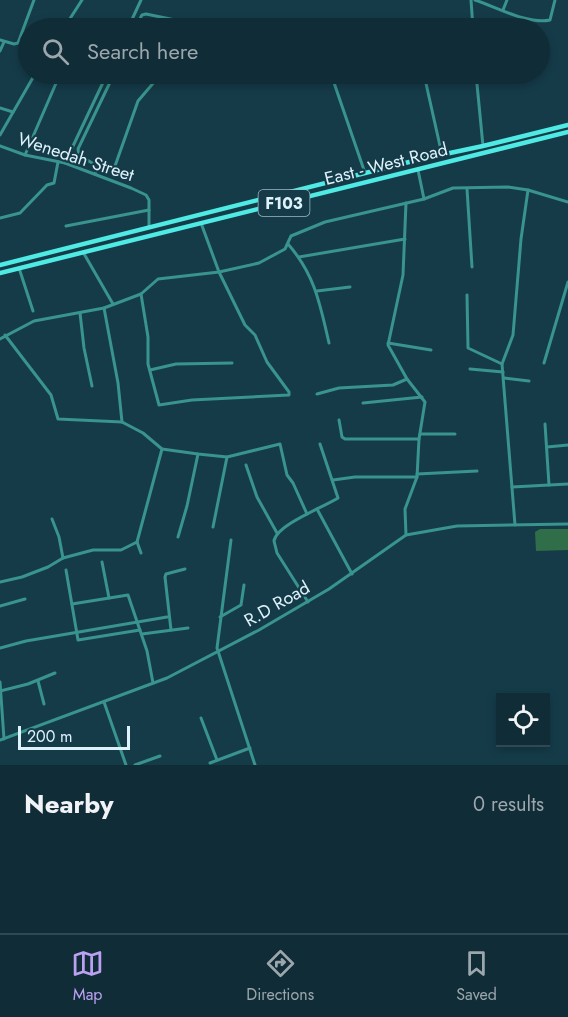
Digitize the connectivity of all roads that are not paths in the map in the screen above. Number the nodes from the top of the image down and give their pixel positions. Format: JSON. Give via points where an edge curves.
{"nodes":[{"id":1,"x":34,"y":0,"type":"edge"},
{"id":2,"x":82,"y":0,"type":"edge"},
{"id":3,"x":141,"y":0,"type":"edge"},
{"id":4,"x":473,"y":0,"type":"edge"},
{"id":5,"x":507,"y":0,"type":"edge"},
{"id":6,"x":555,"y":0,"type":"edge"},
{"id":7,"x":503,"y":10,"type":"junction"},
{"id":8,"x":27,"y":18,"type":"edge"},
{"id":9,"x":70,"y":18,"type":"edge"},
{"id":10,"x":133,"y":18,"type":"edge"},
{"id":11,"x":140,"y":18,"type":"edge"},
{"id":12,"x":165,"y":18,"type":"edge"},
{"id":13,"x":472,"y":18,"type":"edge"},
{"id":14,"x":525,"y":18,"type":"edge"},
{"id":15,"x":550,"y":19,"type":"edge"},
{"id":16,"x":18,"y":39,"type":"edge"},
{"id":17,"x":2,"y":41,"type":"edge"},
{"id":18,"x":0,"y":51,"type":"edge"},
{"id":19,"x":29,"y":84,"type":"edge"},
{"id":20,"x":56,"y":84,"type":"edge"},
{"id":21,"x":102,"y":84,"type":"edge"},
{"id":22,"x":109,"y":84,"type":"edge"},
{"id":23,"x":153,"y":84,"type":"edge"},
{"id":24,"x":335,"y":84,"type":"edge"},
{"id":25,"x":426,"y":84,"type":"edge"},
{"id":26,"x":478,"y":84,"type":"edge"},
{"id":27,"x":0,"y":108,"type":"edge"},
{"id":28,"x":13,"y":112,"type":"junction"},
{"id":29,"x":568,"y":125,"type":"edge"},
{"id":30,"x":568,"y":132,"type":"edge"},
{"id":31,"x":0,"y":135,"type":"edge"},
{"id":32,"x":483,"y":146,"type":"junction"},
{"id":33,"x":1,"y":148,"type":"edge"},
{"id":34,"x":25,"y":155,"type":"junction"},
{"id":35,"x":442,"y":155,"type":"junction"},
{"id":36,"x":58,"y":162,"type":"junction"},
{"id":37,"x":65,"y":163,"type":"junction"},
{"id":38,"x":98,"y":166,"type":"junction"},
{"id":39,"x":418,"y":170,"type":"junction"},
{"id":40,"x":365,"y":173,"type":"junction"},
{"id":41,"x":95,"y":174,"type":"junction"},
{"id":42,"x":467,"y":189,"type":"junction"},
{"id":43,"x":528,"y":189,"type":"junction"},
{"id":44,"x":268,"y":198,"type":"junction"},
{"id":45,"x":424,"y":199,"type":"junction"},
{"id":46,"x":568,"y":202,"type":"edge"},
{"id":47,"x":406,"y":203,"type":"junction"},
{"id":48,"x":270,"y":207,"type":"junction"},
{"id":49,"x":149,"y":210,"type":"junction"},
{"id":50,"x":0,"y":218,"type":"edge"},
{"id":51,"x":201,"y":224,"type":"junction"},
{"id":52,"x":66,"y":226,"type":"dead end"},
{"id":53,"x":149,"y":227,"type":"junction"},
{"id":54,"x":405,"y":239,"type":"junction"},
{"id":55,"x":288,"y":244,"type":"junction"},
{"id":56,"x":83,"y":252,"type":"junction"},
{"id":57,"x":299,"y":257,"type":"junction"},
{"id":58,"x":0,"y":265,"type":"edge"},
{"id":59,"x":472,"y":267,"type":"dead end"},
{"id":60,"x":19,"y":268,"type":"junction"},
{"id":61,"x":219,"y":272,"type":"junction"},
{"id":62,"x":0,"y":273,"type":"edge"},
{"id":63,"x":568,"y":282,"type":"edge"},
{"id":64,"x":350,"y":287,"type":"dead end"},
{"id":65,"x":317,"y":291,"type":"junction"},
{"id":66,"x":141,"y":294,"type":"junction"},
{"id":67,"x":467,"y":295,"type":"dead end"},
{"id":68,"x":113,"y":304,"type":"junction"},
{"id":69,"x":104,"y":308,"type":"junction"},
{"id":70,"x":33,"y":311,"type":"dead end"},
{"id":71,"x":80,"y":313,"type":"junction"},
{"id":72,"x":5,"y":335,"type":"junction"},
{"id":73,"x":0,"y":339,"type":"edge"},
{"id":74,"x":329,"y":343,"type":"dead end"},
{"id":75,"x":388,"y":343,"type":"junction"},
{"id":76,"x":431,"y":350,"type":"dead end"},
{"id":77,"x":545,"y":361,"type":"dead end"},
{"id":78,"x":232,"y":363,"type":"dead end"},
{"id":79,"x":502,"y":364,"type":"junction"},
{"id":80,"x":470,"y":369,"type":"dead end"},
{"id":81,"x":150,"y":370,"type":"junction"},
{"id":82,"x":503,"y":372,"type":"junction"},
{"id":83,"x":504,"y":378,"type":"junction"},
{"id":84,"x":406,"y":379,"type":"junction"},
{"id":85,"x":530,"y":381,"type":"dead end"},
{"id":86,"x":92,"y":386,"type":"dead end"},
{"id":87,"x":317,"y":394,"type":"dead end"},
{"id":88,"x":422,"y":397,"type":"junction"},
{"id":89,"x":363,"y":403,"type":"dead end"},
{"id":90,"x":339,"y":420,"type":"dead end"},
{"id":91,"x":122,"y":422,"type":"junction"},
{"id":92,"x":545,"y":424,"type":"dead end"},
{"id":93,"x":455,"y":434,"type":"dead end"},
{"id":94,"x":420,"y":436,"type":"junction"},
{"id":95,"x":320,"y":444,"type":"dead end"},
{"id":96,"x":568,"y":445,"type":"edge"},
{"id":97,"x":547,"y":447,"type":"junction"},
{"id":98,"x":162,"y":449,"type":"junction"},
{"id":99,"x":198,"y":454,"type":"junction"},
{"id":100,"x":227,"y":457,"type":"junction"},
{"id":101,"x":246,"y":465,"type":"dead end"},
{"id":102,"x":477,"y":471,"type":"dead end"},
{"id":103,"x":417,"y":476,"type":"junction"},
{"id":104,"x":333,"y":480,"type":"junction"},
{"id":105,"x":568,"y":484,"type":"edge"},
{"id":106,"x":549,"y":485,"type":"junction"},
{"id":107,"x":512,"y":487,"type":"junction"},
{"id":108,"x":317,"y":509,"type":"junction"},
{"id":109,"x":307,"y":514,"type":"junction"},
{"id":110,"x":52,"y":519,"type":"dead end"},
{"id":111,"x":568,"y":524,"type":"edge"},
{"id":112,"x":515,"y":525,"type":"junction"},
{"id":113,"x":213,"y":527,"type":"dead end"},
{"id":114,"x":277,"y":533,"type":"junction"},
{"id":115,"x":406,"y":535,"type":"junction"},
{"id":116,"x":178,"y":537,"type":"dead end"},
{"id":117,"x":231,"y":540,"type":"dead end"},
{"id":118,"x":137,"y":542,"type":"junction"},
{"id":119,"x":141,"y":554,"type":"dead end"},
{"id":120,"x":63,"y":558,"type":"junction"},
{"id":121,"x":102,"y":562,"type":"dead end"},
{"id":122,"x":184,"y":569,"type":"dead end"},
{"id":123,"x":66,"y":570,"type":"dead end"},
{"id":124,"x":352,"y":574,"type":"junction"},
{"id":125,"x":0,"y":582,"type":"edge"},
{"id":126,"x":244,"y":585,"type":"dead end"},
{"id":127,"x":109,"y":598,"type":"junction"},
{"id":128,"x":25,"y":599,"type":"dead end"},
{"id":129,"x":308,"y":602,"type":"junction"},
{"id":130,"x":72,"y":604,"type":"junction"},
{"id":131,"x":0,"y":606,"type":"edge"},
{"id":132,"x":167,"y":617,"type":"dead end"},
{"id":133,"x":220,"y":617,"type":"junction"},
{"id":134,"x":188,"y":628,"type":"dead end"},
{"id":135,"x":171,"y":630,"type":"junction"},
{"id":136,"x":141,"y":632,"type":"junction"},
{"id":137,"x":0,"y":648,"type":"edge"},
{"id":138,"x":218,"y":652,"type":"junction"},
{"id":139,"x":55,"y":673,"type":"dead end"},
{"id":140,"x":38,"y":681,"type":"junction"},
{"id":141,"x":0,"y":682,"type":"edge"},
{"id":142,"x":153,"y":683,"type":"junction"},
{"id":143,"x":0,"y":691,"type":"edge"},
{"id":144,"x":104,"y":701,"type":"junction"},
{"id":145,"x":44,"y":704,"type":"dead end"},
{"id":146,"x":201,"y":718,"type":"dead end"},
{"id":147,"x":2,"y":739,"type":"edge"},
{"id":148,"x":250,"y":748,"type":"junction"},
{"id":149,"x":160,"y":756,"type":"dead end"},
{"id":150,"x":217,"y":760,"type":"junction"},
{"id":151,"x":210,"y":763,"type":"dead end"},
{"id":152,"x":126,"y":765,"type":"edge"},
{"id":153,"x":135,"y":765,"type":"edge"},
{"id":154,"x":255,"y":765,"type":"edge"}],
"edges":[{"from":1,"to":8,"type":"street"},
{"from":2,"to":9,"type":"street"},
{"from":3,"to":10,"type":"street"},
{"from":4,"to":7,"type":"street"},
{"from":4,"to":13,"type":"street"},
{"from":5,"to":7,"type":"street"},
{"from":6,"to":15,"type":"street"},
{"from":7,"to":14,"type":"street"},
{"from":11,"to":12,"type":"street","via":[[146,14]]},
{"from":16,"to":17,"type":"street","via":[[16,44]]},
{"from":17,"to":18,"type":"street"},
{"from":19,"to":28,"type":"street"},
{"from":20,"to":34,"type":"street"},
{"from":21,"to":37,"type":"street"},
{"from":22,"to":38,"type":"street","via":[[78,149],[82,158]]},
{"from":23,"to":38,"type":"street","via":[[138,101],[115,166],[109,170]]},
{"from":24,"to":40,"type":"street"},
{"from":25,"to":35,"type":"street"},
{"from":26,"to":32,"type":"street"},
{"from":27,"to":28,"type":"street"},
{"from":28,"to":31,"type":"street"},
{"from":29,"to":32,"type":"main road","name":"East - West Road","number":"F103"},
{"from":30,"to":39,"type":"main road","name":"East - West Road","number":"F103"},
{"from":32,"to":35,"type":"main road","name":"East - West Road","number":"F103"},
{"from":33,"to":34,"type":"street","name":"Wenedah Street"},
{"from":34,"to":36,"type":"street","name":"Wenedah Street"},
{"from":35,"to":40,"type":"main road","name":"East - West Road","number":"F103"},
{"from":36,"to":37,"type":"street","name":"Wenedah Street"},
{"from":36,"to":50,"type":"street","via":[[54,183],[46,185],[21,213]]},
{"from":37,"to":41,"type":"street","name":"Wenedah Street"},
{"from":38,"to":41,"type":"street"},
{"from":39,"to":45,"type":"street"},
{"from":39,"to":48,"type":"main road","name":"East - West Road","number":"F103"},
{"from":40,"to":44,"type":"main road","name":"East - West Road","number":"F103"},
{"from":41,"to":49,"type":"street","name":"Wenedah Street","via":[[146,195]]},
{"from":42,"to":43,"type":"street"},
{"from":42,"to":45,"type":"street","via":[[449,189]]},
{"from":42,"to":59,"type":"street"},
{"from":43,"to":46,"type":"street"},
{"from":43,"to":79,"type":"street","via":[[513,335]]},
{"from":44,"to":48,"type":"main road"},
{"from":44,"to":53,"type":"main road","name":"East - West Road","number":"F103"},
{"from":45,"to":47,"type":"street"},
{"from":47,"to":54,"type":"street"},
{"from":47,"to":55,"type":"street","via":[[325,222],[291,236]]},
{"from":48,"to":51,"type":"main road","name":"East - West Road","number":"F103"},
{"from":49,"to":52,"type":"street"},
{"from":49,"to":53,"type":"street"},
{"from":51,"to":56,"type":"main road","name":"East - West Road","number":"F103"},
{"from":51,"to":61,"type":"street"},
{"from":53,"to":58,"type":"main road","name":"East - West Road","number":"F103"},
{"from":54,"to":57,"type":"street"},
{"from":54,"to":75,"type":"street","via":[[402,280]]},
{"from":55,"to":57,"type":"street"},
{"from":55,"to":61,"type":"street","via":[[259,263]]},
{"from":56,"to":60,"type":"main road","name":"East - West Road","number":"F103"},
{"from":56,"to":68,"type":"street"},
{"from":57,"to":65,"type":"street"},
{"from":60,"to":62,"type":"main road","name":"East - West Road","number":"F103"},
{"from":60,"to":70,"type":"street"},
{"from":61,"to":66,"type":"street","via":[[158,279]]},
{"from":61,"to":81,"type":"street","via":[[245,325],[290,394],[159,405]]},
{"from":63,"to":77,"type":"street"},
{"from":64,"to":65,"type":"street"},
{"from":65,"to":74,"type":"street"},
{"from":66,"to":68,"type":"street"},
{"from":66,"to":81,"type":"street"},
{"from":67,"to":79,"type":"street","via":[[468,348]]},
{"from":68,"to":69,"type":"street"},
{"from":69,"to":71,"type":"street"},
{"from":69,"to":91,"type":"street"},
{"from":71,"to":72,"type":"street","via":[[34,321]]},
{"from":71,"to":86,"type":"street"},
{"from":72,"to":73,"type":"street"},
{"from":72,"to":91,"type":"street","via":[[51,395],[57,418]]},
{"from":75,"to":76,"type":"street"},
{"from":75,"to":84,"type":"street"},
{"from":78,"to":81,"type":"street","via":[[176,364]]},
{"from":79,"to":82,"type":"street"},
{"from":80,"to":82,"type":"street"},
{"from":82,"to":83,"type":"street"},
{"from":83,"to":85,"type":"street"},
{"from":83,"to":107,"type":"street"},
{"from":84,"to":87,"type":"street","via":[[393,385],[339,388]]},
{"from":84,"to":88,"type":"street"},
{"from":88,"to":89,"type":"street"},
{"from":88,"to":94,"type":"street","via":[[425,406]]},
{"from":90,"to":94,"type":"street","via":[[345,439]]},
{"from":91,"to":98,"type":"street"},
{"from":92,"to":97,"type":"street"},
{"from":93,"to":94,"type":"street"},
{"from":94,"to":103,"type":"street"},
{"from":95,"to":104,"type":"street"},
{"from":96,"to":97,"type":"street"},
{"from":97,"to":106,"type":"street"},
{"from":98,"to":99,"type":"street"},
{"from":98,"to":118,"type":"street"},
{"from":99,"to":100,"type":"street"},
{"from":99,"to":116,"type":"street"},
{"from":100,"to":109,"type":"street","via":[[280,444],[287,475]]},
{"from":100,"to":113,"type":"street"},
{"from":101,"to":114,"type":"street","via":[[257,497]]},
{"from":102,"to":103,"type":"street"},
{"from":103,"to":104,"type":"street"},
{"from":103,"to":115,"type":"street","via":[[406,504]]},
{"from":104,"to":108,"type":"street","via":[[338,498]]},
{"from":105,"to":106,"type":"street"},
{"from":106,"to":107,"type":"street"},
{"from":107,"to":112,"type":"street"},
{"from":108,"to":109,"type":"street"},
{"from":108,"to":124,"type":"street"},
{"from":109,"to":114,"type":"street"},
{"from":110,"to":120,"type":"street"},
{"from":111,"to":112,"type":"street","name":"R.D Road"},
{"from":112,"to":115,"type":"street","name":"R.D Road","via":[[457,526]]},
{"from":114,"to":129,"type":"street","via":[[277,553]]},
{"from":115,"to":124,"type":"street","name":"R.D Road"},
{"from":117,"to":133,"type":"street"},
{"from":118,"to":119,"type":"street"},
{"from":118,"to":120,"type":"street","via":[[121,550],[93,550]]},
{"from":120,"to":125,"type":"street"},
{"from":121,"to":127,"type":"street"},
{"from":122,"to":135,"type":"street","via":[[165,577]]},
{"from":123,"to":130,"type":"street"},
{"from":124,"to":129,"type":"street","name":"R.D Road"},
{"from":126,"to":133,"type":"street","via":[[241,605]]},
{"from":127,"to":130,"type":"street"},
{"from":127,"to":136,"type":"street","via":[[128,595]]},
{"from":128,"to":131,"type":"street"},
{"from":129,"to":138,"type":"street","name":"R.D Road"},
{"from":130,"to":136,"type":"street","via":[[78,640]]},
{"from":132,"to":137,"type":"street"},
{"from":133,"to":138,"type":"street"},
{"from":134,"to":135,"type":"street"},
{"from":135,"to":136,"type":"street"},
{"from":136,"to":142,"type":"street"},
{"from":138,"to":142,"type":"street","name":"R.D Road"},
{"from":138,"to":148,"type":"street"},
{"from":139,"to":140,"type":"street"},
{"from":140,"to":143,"type":"street"},
{"from":140,"to":145,"type":"street"},
{"from":141,"to":143,"type":"street"},
{"from":142,"to":144,"type":"street","name":"R.D Road"},
{"from":143,"to":147,"type":"street"},
{"from":144,"to":147,"type":"street","name":"R.D Road"},
{"from":144,"to":152,"type":"street"},
{"from":146,"to":150,"type":"street"},
{"from":148,"to":150,"type":"street"},
{"from":148,"to":154,"type":"street"},
{"from":149,"to":153,"type":"street"},
{"from":150,"to":151,"type":"street"}]}
